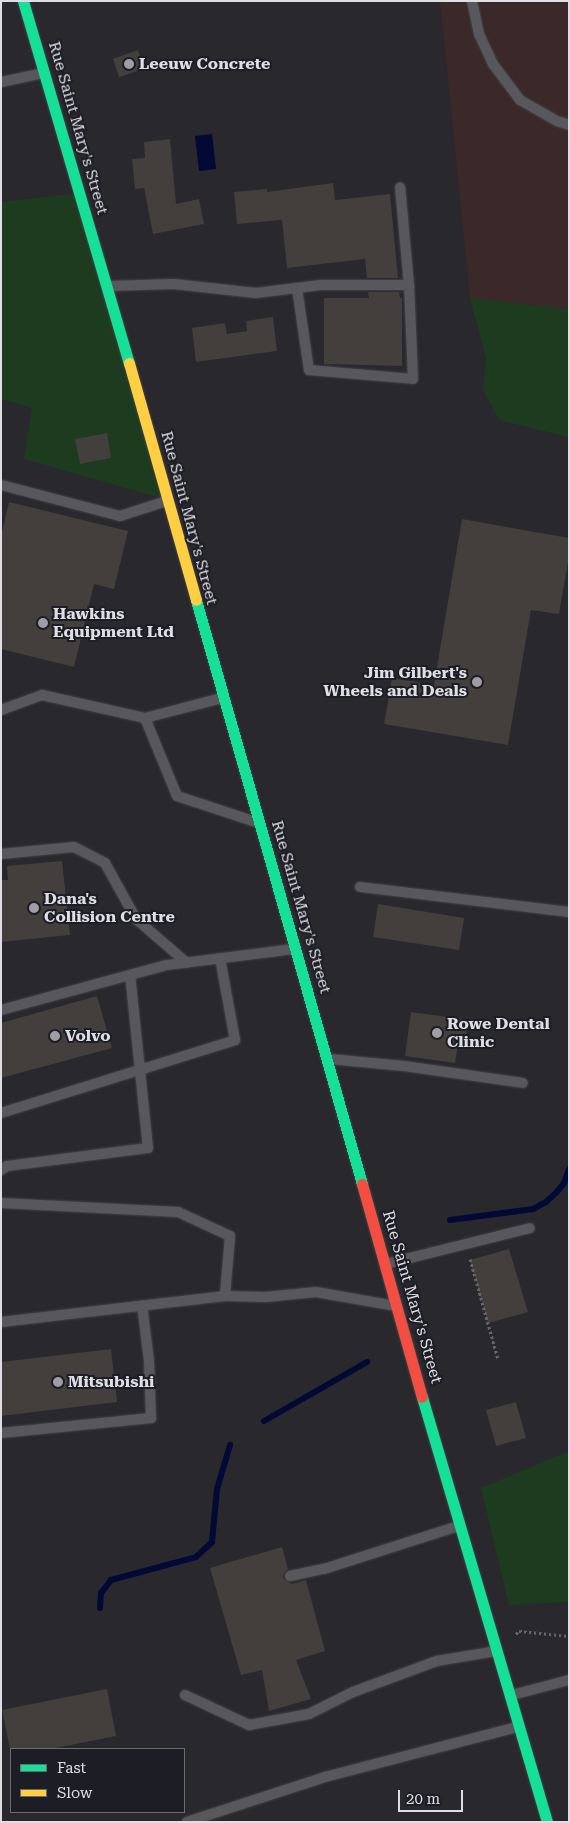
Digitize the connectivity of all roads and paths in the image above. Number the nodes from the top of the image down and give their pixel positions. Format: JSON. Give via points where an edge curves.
{"nodes":[{"id":1,"x":23,"y":1,"type":"edge"},
{"id":2,"x":472,"y":1,"type":"edge"},
{"id":3,"x":45,"y":72,"type":"junction"},
{"id":4,"x":1,"y":82,"type":"edge"},
{"id":5,"x":569,"y":125,"type":"edge"},
{"id":6,"x":400,"y":187,"type":"dead end"},
{"id":7,"x":409,"y":285,"type":"junction"},
{"id":8,"x":107,"y":286,"type":"junction"},
{"id":9,"x":297,"y":288,"type":"junction"},
{"id":10,"x":1,"y":485,"type":"edge"},
{"id":11,"x":168,"y":500,"type":"junction"},
{"id":12,"x":223,"y":698,"type":"junction"},
{"id":13,"x":1,"y":710,"type":"edge"},
{"id":14,"x":145,"y":718,"type":"junction"},
{"id":15,"x":261,"y":824,"type":"junction"},
{"id":16,"x":1,"y":854,"type":"edge"},
{"id":17,"x":360,"y":886,"type":"dead end"},
{"id":18,"x":569,"y":912,"type":"edge"},
{"id":19,"x":296,"y":948,"type":"junction"},
{"id":20,"x":220,"y":958,"type":"junction"},
{"id":21,"x":187,"y":963,"type":"junction"},
{"id":22,"x":130,"y":975,"type":"junction"},
{"id":23,"x":1,"y":1010,"type":"edge"},
{"id":24,"x":326,"y":1059,"type":"junction"},
{"id":25,"x":140,"y":1068,"type":"junction"},
{"id":26,"x":523,"y":1083,"type":"dead end"},
{"id":27,"x":1,"y":1112,"type":"edge"},
{"id":28,"x":1,"y":1170,"type":"edge"},
{"id":29,"x":1,"y":1203,"type":"edge"},
{"id":30,"x":530,"y":1228,"type":"dead end"},
{"id":31,"x":466,"y":1245,"type":"junction"},
{"id":32,"x":386,"y":1264,"type":"junction"},
{"id":33,"x":225,"y":1296,"type":"junction"},
{"id":34,"x":142,"y":1305,"type":"junction"},
{"id":35,"x":397,"y":1306,"type":"junction"},
{"id":36,"x":1,"y":1322,"type":"edge"},
{"id":37,"x":498,"y":1360,"type":"dead end"},
{"id":38,"x":1,"y":1433,"type":"edge"},
{"id":39,"x":462,"y":1525,"type":"junction"},
{"id":40,"x":290,"y":1576,"type":"dead end"},
{"id":41,"x":569,"y":1636,"type":"edge"},
{"id":42,"x":497,"y":1651,"type":"junction"},
{"id":43,"x":569,"y":1680,"type":"edge"},
{"id":44,"x":185,"y":1694,"type":"dead end"},
{"id":45,"x":511,"y":1695,"type":"junction"},
{"id":46,"x":521,"y":1726,"type":"junction"},
{"id":47,"x":188,"y":1822,"type":"edge"},
{"id":48,"x":547,"y":1822,"type":"edge"}],
"edges":[{"from":1,"to":3,"type":"main road","name":"Rue Saint Mary's Street"},
{"from":2,"to":5,"type":"lane","via":[[479,34],[493,64],[520,100]]},
{"from":3,"to":4,"type":"lane"},
{"from":3,"to":8,"type":"main road","name":"Rue Saint Mary's Street"},
{"from":6,"to":7,"type":"lane"},
{"from":7,"to":9,"type":"lane"},
{"from":7,"to":9,"type":"lane","via":[[413,379],[309,370]]},
{"from":8,"to":9,"type":"lane","via":[[174,284],[256,293]]},
{"from":8,"to":11,"type":"main road","name":"Rue Saint Mary's Street"},
{"from":10,"to":11,"type":"lane","via":[[120,516]]},
{"from":11,"to":12,"type":"main road","name":"Rue Saint Mary's Street"},
{"from":12,"to":14,"type":"lane"},
{"from":12,"to":15,"type":"main road","name":"Rue Saint Mary's Street"},
{"from":13,"to":14,"type":"lane","via":[[42,695]]},
{"from":14,"to":15,"type":"lane","via":[[178,796]]},
{"from":15,"to":19,"type":"main road","name":"Rue Saint Mary's Street"},
{"from":16,"to":21,"type":"lane","via":[[74,847],[105,863],[136,919]]},
{"from":17,"to":18,"type":"lane"},
{"from":19,"to":20,"type":"lane"},
{"from":19,"to":24,"type":"main road","name":"Rue Saint Mary's Street"},
{"from":20,"to":21,"type":"lane"},
{"from":20,"to":25,"type":"lane","via":[[235,1040]]},
{"from":21,"to":22,"type":"lane"},
{"from":22,"to":23,"type":"lane"},
{"from":22,"to":25,"type":"lane"},
{"from":24,"to":26,"type":"lane"},
{"from":24,"to":32,"type":"main road","name":"Rue Saint Mary's Street"},
{"from":25,"to":27,"type":"lane"},
{"from":25,"to":28,"type":"lane","via":[[148,1148],[7,1166]]},
{"from":29,"to":33,"type":"lane","via":[[178,1212],[230,1236]]},
{"from":30,"to":31,"type":"lane"},
{"from":31,"to":32,"type":"lane"},
{"from":31,"to":37,"type":"path"},
{"from":32,"to":35,"type":"main road","name":"Rue Saint Mary's Street"},
{"from":33,"to":34,"type":"lane"},
{"from":33,"to":35,"type":"lane","via":[[266,1297],[316,1292]]},
{"from":34,"to":36,"type":"lane"},
{"from":34,"to":38,"type":"lane","via":[[149,1361],[151,1418]]},
{"from":35,"to":39,"type":"main road","name":"Rue Saint Mary's Street"},
{"from":39,"to":40,"type":"lane","via":[[324,1569]]},
{"from":39,"to":42,"type":"main road","name":"Rue Saint Mary's Street"},
{"from":41,"to":42,"type":"path","via":[[519,1632]]},
{"from":42,"to":44,"type":"lane","via":[[437,1661],[353,1692],[309,1714],[249,1725]]},
{"from":42,"to":45,"type":"main road","name":"Rue Saint Mary's Street"},
{"from":43,"to":45,"type":"lane"},
{"from":45,"to":46,"type":"main road","name":"Rue Saint Mary's Street"},
{"from":46,"to":47,"type":"lane","via":[[325,1777]]},
{"from":46,"to":48,"type":"main road","name":"Rue Saint Mary's Street"}]}
